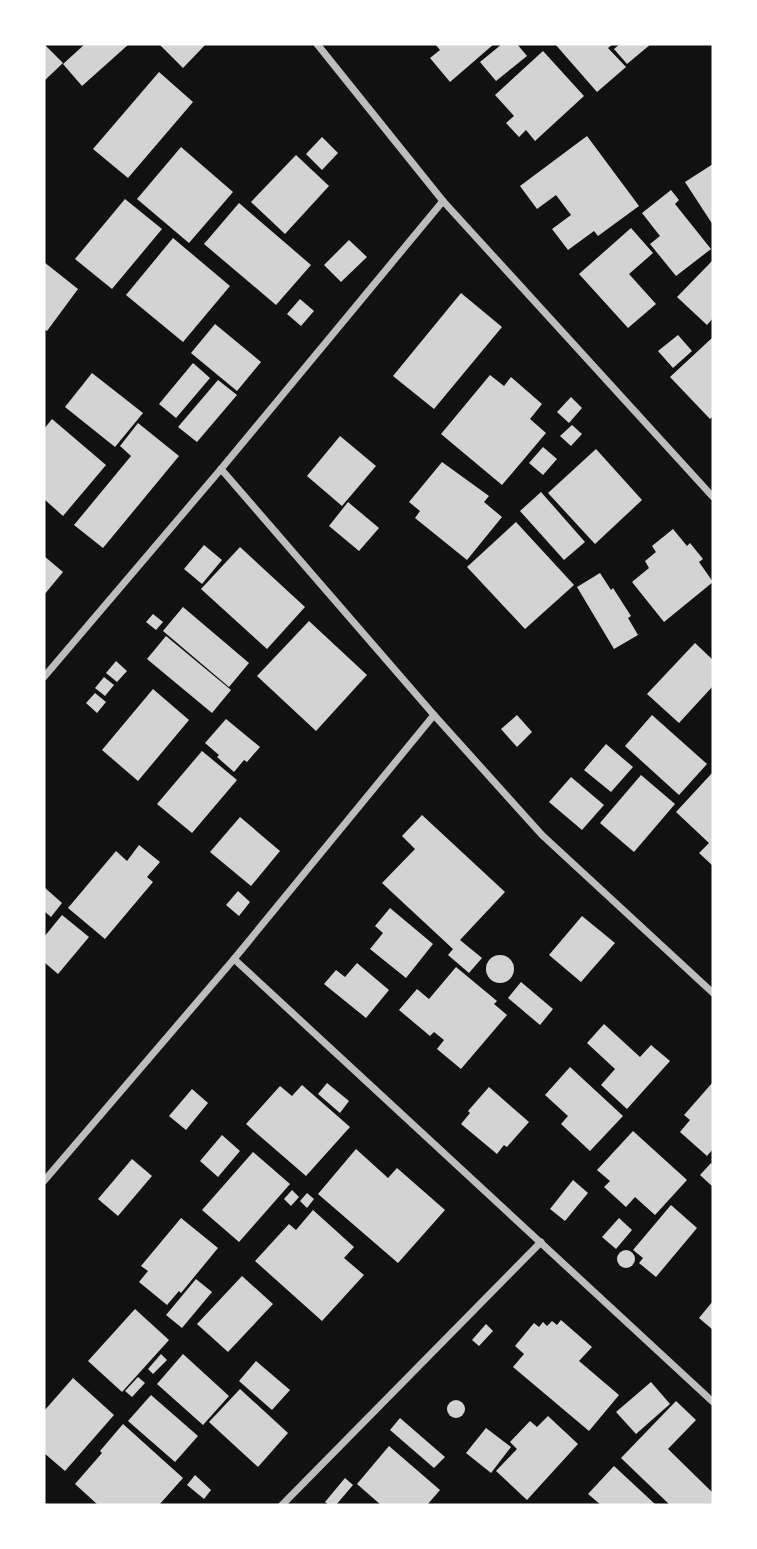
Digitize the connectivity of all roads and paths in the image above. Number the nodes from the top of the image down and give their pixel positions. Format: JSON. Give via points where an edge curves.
{"nodes":[{"id":1,"x":317,"y":44,"type":"edge"},
{"id":2,"x":443,"y":201,"type":"junction"},
{"id":3,"x":220,"y":470,"type":"junction"},
{"id":4,"x":713,"y":497,"type":"edge"},
{"id":5,"x":44,"y":677,"type":"edge"},
{"id":6,"x":433,"y":715,"type":"junction"},
{"id":7,"x":233,"y":959,"type":"junction"},
{"id":8,"x":713,"y":993,"type":"edge"},
{"id":9,"x":44,"y":1181,"type":"edge"},
{"id":10,"x":541,"y":1242,"type":"junction"},
{"id":11,"x":713,"y":1402,"type":"edge"},
{"id":12,"x":282,"y":1505,"type":"edge"}],
"edges":[{"from":1,"to":2,"type":"street"},
{"from":2,"to":3,"type":"street"},
{"from":2,"to":4,"type":"street"},
{"from":3,"to":5,"type":"street"},
{"from":3,"to":6,"type":"street"},
{"from":6,"to":7,"type":"street"},
{"from":6,"to":8,"type":"street","via":[[542,835]]},
{"from":7,"to":9,"type":"street"},
{"from":7,"to":10,"type":"street"},
{"from":10,"to":11,"type":"street"},
{"from":10,"to":12,"type":"street"}]}
